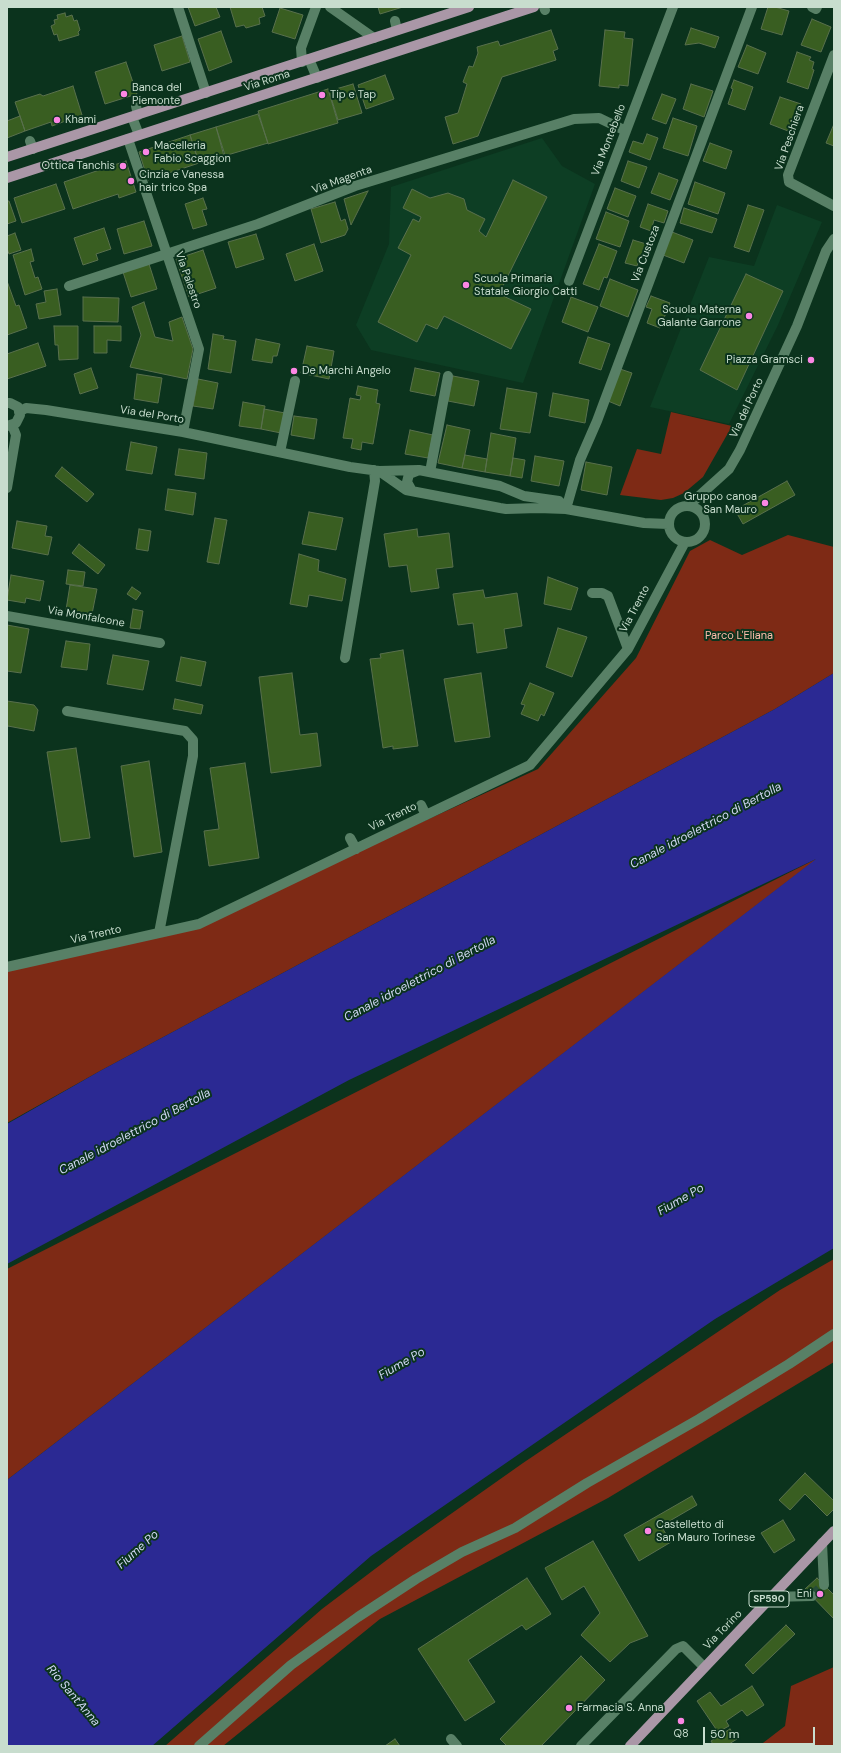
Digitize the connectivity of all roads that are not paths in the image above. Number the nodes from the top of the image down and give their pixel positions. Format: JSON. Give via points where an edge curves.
{"nodes":[{"id":1,"x":178,"y":7,"type":"edge"},
{"id":2,"x":316,"y":7,"type":"edge"},
{"id":3,"x":330,"y":7,"type":"edge"},
{"id":4,"x":469,"y":7,"type":"edge"},
{"id":5,"x":534,"y":7,"type":"edge"},
{"id":6,"x":673,"y":7,"type":"edge"},
{"id":7,"x":752,"y":7,"type":"edge"},
{"id":8,"x":812,"y":7,"type":"edge"},
{"id":9,"x":817,"y":7,"type":"edge"},
{"id":10,"x":456,"y":9,"type":"edge"},
{"id":11,"x":374,"y":38,"type":"junction"},
{"id":12,"x":834,"y":55,"type":"edge"},
{"id":13,"x":305,"y":61,"type":"junction"},
{"id":14,"x":317,"y":78,"type":"junction"},
{"id":15,"x":206,"y":93,"type":"junction"},
{"id":16,"x":136,"y":113,"type":"junction"},
{"id":17,"x":626,"y":131,"type":"junction"},
{"id":18,"x":139,"y":135,"type":"junction"},
{"id":19,"x":128,"y":139,"type":"junction"},
{"id":20,"x":7,"y":158,"type":"edge"},
{"id":21,"x":7,"y":178,"type":"edge"},
{"id":22,"x":834,"y":206,"type":"edge"},
{"id":23,"x":834,"y":239,"type":"edge"},
{"id":24,"x":167,"y":254,"type":"junction"},
{"id":25,"x":569,"y":281,"type":"dead end"},
{"id":26,"x":69,"y":286,"type":"dead end"},
{"id":27,"x":448,"y":376,"type":"dead end"},
{"id":28,"x":295,"y":381,"type":"dead end"},
{"id":29,"x":7,"y":403,"type":"edge"},
{"id":30,"x":20,"y":412,"type":"junction"},
{"id":31,"x":9,"y":426,"type":"edge"},
{"id":32,"x":183,"y":432,"type":"junction"},
{"id":33,"x":280,"y":452,"type":"junction"},
{"id":34,"x":377,"y":470,"type":"junction"},
{"id":35,"x":419,"y":470,"type":"junction"},
{"id":36,"x":430,"y":472,"type":"junction"},
{"id":37,"x":7,"y":488,"type":"edge"},
{"id":38,"x":506,"y":488,"type":"junction"},
{"id":39,"x":412,"y":491,"type":"junction"},
{"id":40,"x":688,"y":506,"type":"junction"},
{"id":41,"x":500,"y":508,"type":"junction"},
{"id":42,"x":566,"y":509,"type":"junction"},
{"id":43,"x":668,"y":524,"type":"junction"},
{"id":44,"x":685,"y":542,"type":"junction"},
{"id":45,"x":592,"y":593,"type":"dead end"},
{"id":46,"x":7,"y":616,"type":"edge"},
{"id":47,"x":160,"y":643,"type":"dead end"},
{"id":48,"x":628,"y":649,"type":"junction"},
{"id":49,"x":345,"y":658,"type":"dead end"},
{"id":50,"x":67,"y":711,"type":"dead end"},
{"id":51,"x":421,"y":805,"type":"dead end"},
{"id":52,"x":426,"y":815,"type":"junction"},
{"id":53,"x":350,"y":838,"type":"dead end"},
{"id":54,"x":356,"y":849,"type":"junction"},
{"id":55,"x":159,"y":933,"type":"junction"},
{"id":56,"x":7,"y":968,"type":"edge"},
{"id":57,"x":834,"y":1334,"type":"edge"},
{"id":58,"x":834,"y":1531,"type":"edge"},
{"id":59,"x":822,"y":1544,"type":"junction"},
{"id":60,"x":824,"y":1585,"type":"dead end"},
{"id":61,"x":812,"y":1596,"type":"tunnel mouth"},
{"id":62,"x":771,"y":1597,"type":"junction"},
{"id":63,"x":704,"y":1667,"type":"junction"},
{"id":64,"x":199,"y":1746,"type":"edge"},
{"id":65,"x":581,"y":1746,"type":"edge"},
{"id":66,"x":630,"y":1746,"type":"edge"}],
"edges":[{"from":1,"to":15,"type":"street"},
{"from":2,"to":13,"type":"street","via":[[300,48]]},
{"from":3,"to":11,"type":"street"},
{"from":4,"to":10,"type":"main road","name":"Via Roma"},
{"from":5,"to":14,"type":"main road","name":"Via Roma","via":[[342,73]]},
{"from":6,"to":17,"type":"street","name":"Via Montebello"},
{"from":7,"to":42,"type":"street","name":"Via Custoza","via":[[580,460]]},
{"from":8,"to":9,"type":"street"},
{"from":10,"to":11,"type":"main road","name":"Via Roma","via":[[396,26]]},
{"from":11,"to":13,"type":"main road","name":"Via Roma"},
{"from":12,"to":22,"type":"street","name":"Via Peschiera","via":[[788,175],[789,182]]},
{"from":13,"to":14,"type":"street"},
{"from":13,"to":15,"type":"main road","name":"Via Roma"},
{"from":14,"to":18,"type":"main road","name":"Via Roma"},
{"from":15,"to":16,"type":"main road","name":"Via Roma"},
{"from":16,"to":18,"type":"street"},
{"from":16,"to":20,"type":"main road","name":"Via Roma","via":[[31,145]]},
{"from":17,"to":24,"type":"street","name":"Via Magenta","via":[[599,118],[574,119],[355,186],[258,224]]},
{"from":17,"to":25,"type":"street","name":"Via Montebello"},
{"from":18,"to":19,"type":"main road","name":"Via Roma"},
{"from":19,"to":21,"type":"main road","name":"Via Roma"},
{"from":19,"to":24,"type":"street","name":"Via Palestro"},
{"from":23,"to":40,"type":"street","name":"Via del Porto","via":[[826,251],[797,326],[730,469]]},
{"from":24,"to":26,"type":"street","name":"Via Magenta"},
{"from":24,"to":32,"type":"street","name":"Via Palestro","via":[[199,349]]},
{"from":27,"to":36,"type":"street"},
{"from":28,"to":33,"type":"street"},
{"from":29,"to":30,"type":"street","via":[[14,405]]},
{"from":30,"to":31,"type":"street","via":[[19,419]]},
{"from":30,"to":32,"type":"street","name":"Via del Porto","via":[[26,408],[46,410]]},
{"from":31,"to":37,"type":"street","via":[[16,435]]},
{"from":32,"to":33,"type":"street","name":"Via del Porto"},
{"from":33,"to":34,"type":"street","name":"Via del Porto"},
{"from":34,"to":35,"type":"street","name":"Via del Porto"},
{"from":34,"to":39,"type":"street","name":"Via del Porto","via":[[406,490]]},
{"from":34,"to":49,"type":"street"},
{"from":35,"to":36,"type":"street","name":"Via del Porto"},
{"from":35,"to":39,"type":"street","via":[[409,474],[407,482]]},
{"from":36,"to":38,"type":"street","name":"Via del Porto"},
{"from":38,"to":41,"type":"street","via":[[512,495],[511,502]]},
{"from":38,"to":42,"type":"street","name":"Via del Porto","via":[[524,496],[558,501]]},
{"from":39,"to":41,"type":"street","name":"Via del Porto"},
{"from":40,"to":43,"type":"street","via":[[676,508]]},
{"from":40,"to":44,"type":"street","via":[[699,510],[705,526],[701,536],[696,540]]},
{"from":41,"to":42,"type":"street","name":"Via del Porto"},
{"from":42,"to":43,"type":"street","name":"Via del Porto","via":[[644,523]]},
{"from":43,"to":44,"type":"street","via":[[671,534]]},
{"from":44,"to":48,"type":"street","name":"Via Trento"},
{"from":45,"to":48,"type":"street","via":[[608,596]]},
{"from":46,"to":47,"type":"street","name":"Via Monfalcone"},
{"from":48,"to":52,"type":"street","name":"Via Trento","via":[[530,765]]},
{"from":50,"to":55,"type":"street","via":[[185,731],[193,740],[193,756]]},
{"from":51,"to":52,"type":"street"},
{"from":52,"to":54,"type":"street","name":"Via Trento"},
{"from":53,"to":54,"type":"street"},
{"from":54,"to":55,"type":"street","name":"Via Trento","via":[[199,924]]},
{"from":55,"to":56,"type":"street","name":"Via Trento"},
{"from":57,"to":64,"type":"street","via":[[699,1419],[587,1483],[515,1528],[462,1552],[410,1583],[292,1665]]},
{"from":58,"to":59,"type":"main road","name":"Via Torino","number":"SP590"},
{"from":59,"to":60,"type":"street"},
{"from":59,"to":62,"type":"main road","name":"Via Torino","number":"SP590"},
{"from":61,"to":62,"type":"street"},
{"from":62,"to":63,"type":"main road","name":"Via Torino","number":"SP590"},
{"from":63,"to":65,"type":"street","via":[[683,1646],[676,1649]]},
{"from":63,"to":66,"type":"main road","name":"Via Torino","number":"SP590"}]}
